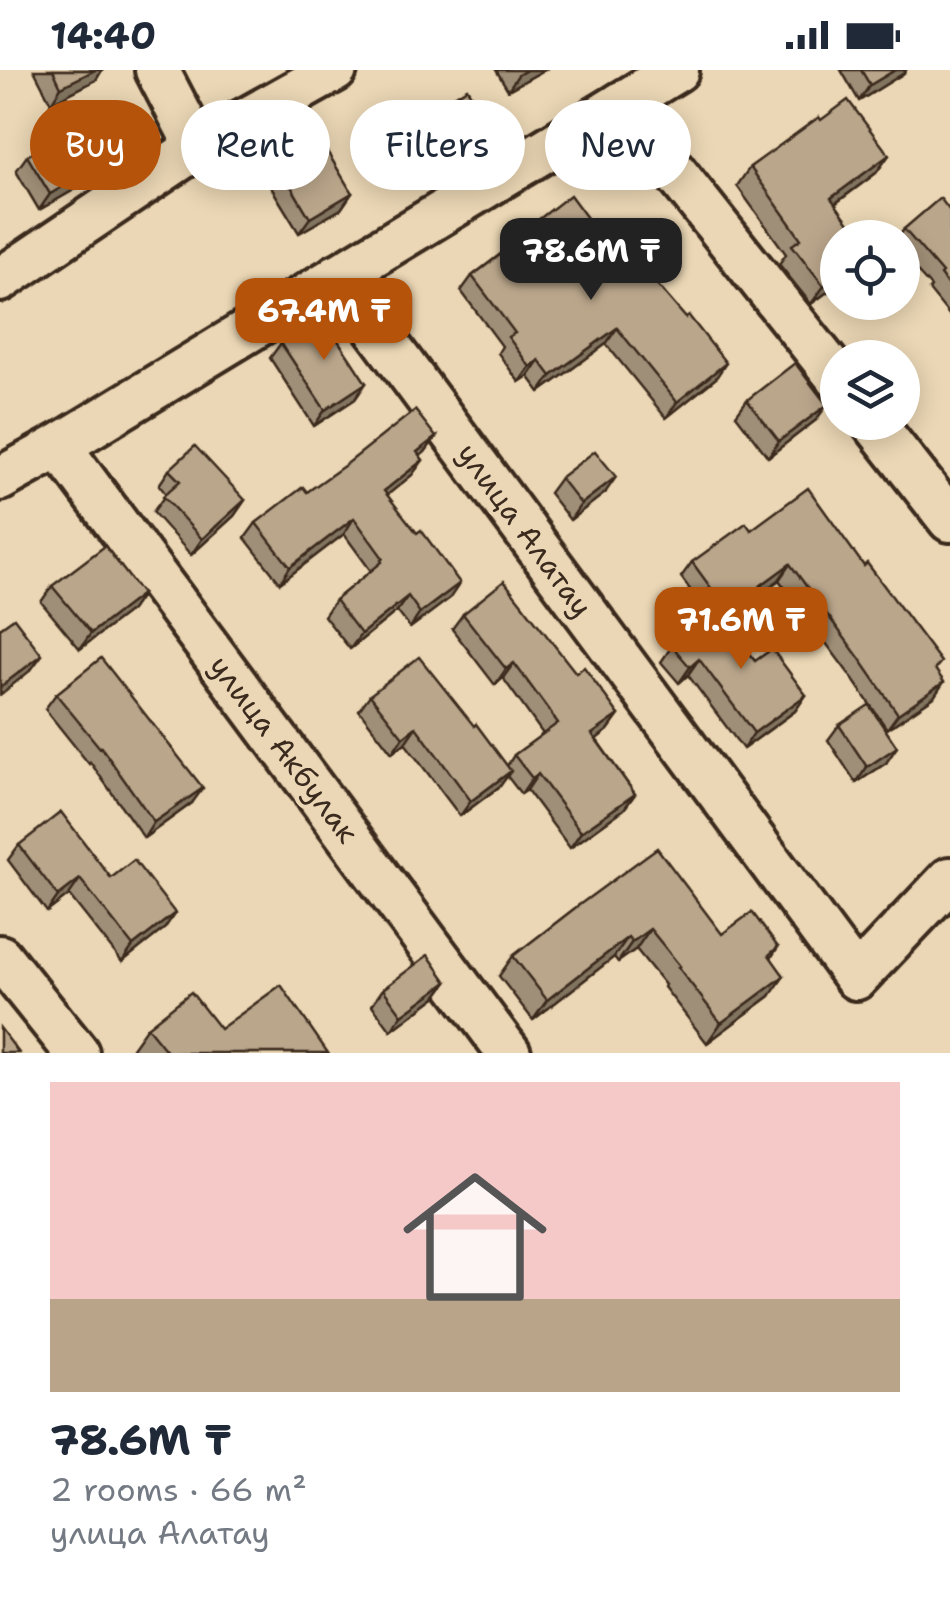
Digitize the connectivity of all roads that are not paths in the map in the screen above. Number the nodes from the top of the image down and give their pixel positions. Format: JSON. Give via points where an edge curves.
{"nodes":[{"id":1,"x":157,"y":70,"type":"edge"},
{"id":2,"x":335,"y":70,"type":"edge"},
{"id":3,"x":677,"y":70,"type":"edge"},
{"id":4,"x":281,"y":100,"type":"edge"},
{"id":5,"x":628,"y":100,"type":"edge"},
{"id":6,"x":181,"y":116,"type":"edge"},
{"id":7,"x":545,"y":150,"type":"edge"},
{"id":8,"x":181,"y":158,"type":"edge"},
{"id":9,"x":689,"y":190,"type":"edge"},
{"id":10,"x":337,"y":276,"type":"junction"},
{"id":11,"x":0,"y":280,"type":"edge"},
{"id":12,"x":820,"y":355,"type":"edge"},
{"id":13,"x":887,"y":440,"type":"edge"},
{"id":14,"x":59,"y":446,"type":"junction"},
{"id":15,"x":0,"y":479,"type":"edge"},
{"id":16,"x":950,"y":520,"type":"edge"},
{"id":17,"x":950,"y":879,"type":"edge"},
{"id":18,"x":0,"y":957,"type":"edge"},
{"id":19,"x":77,"y":1053,"type":"edge"},
{"id":20,"x":509,"y":1053,"type":"edge"}],
"edges":[{"from":1,"to":6,"type":"street"},
{"from":2,"to":4,"type":"street"},
{"from":3,"to":5,"type":"street"},
{"from":7,"to":10,"type":"street"},
{"from":8,"to":11,"type":"street"},
{"from":9,"to":12,"type":"street"},
{"from":10,"to":14,"type":"street"},
{"from":10,"to":17,"type":"street","name":"улица Алатау","via":[[856,978]]},
{"from":13,"to":16,"type":"street"},
{"from":14,"to":15,"type":"street"},
{"from":14,"to":20,"type":"street","name":"улица Акбулак"},
{"from":18,"to":19,"type":"street"}]}
